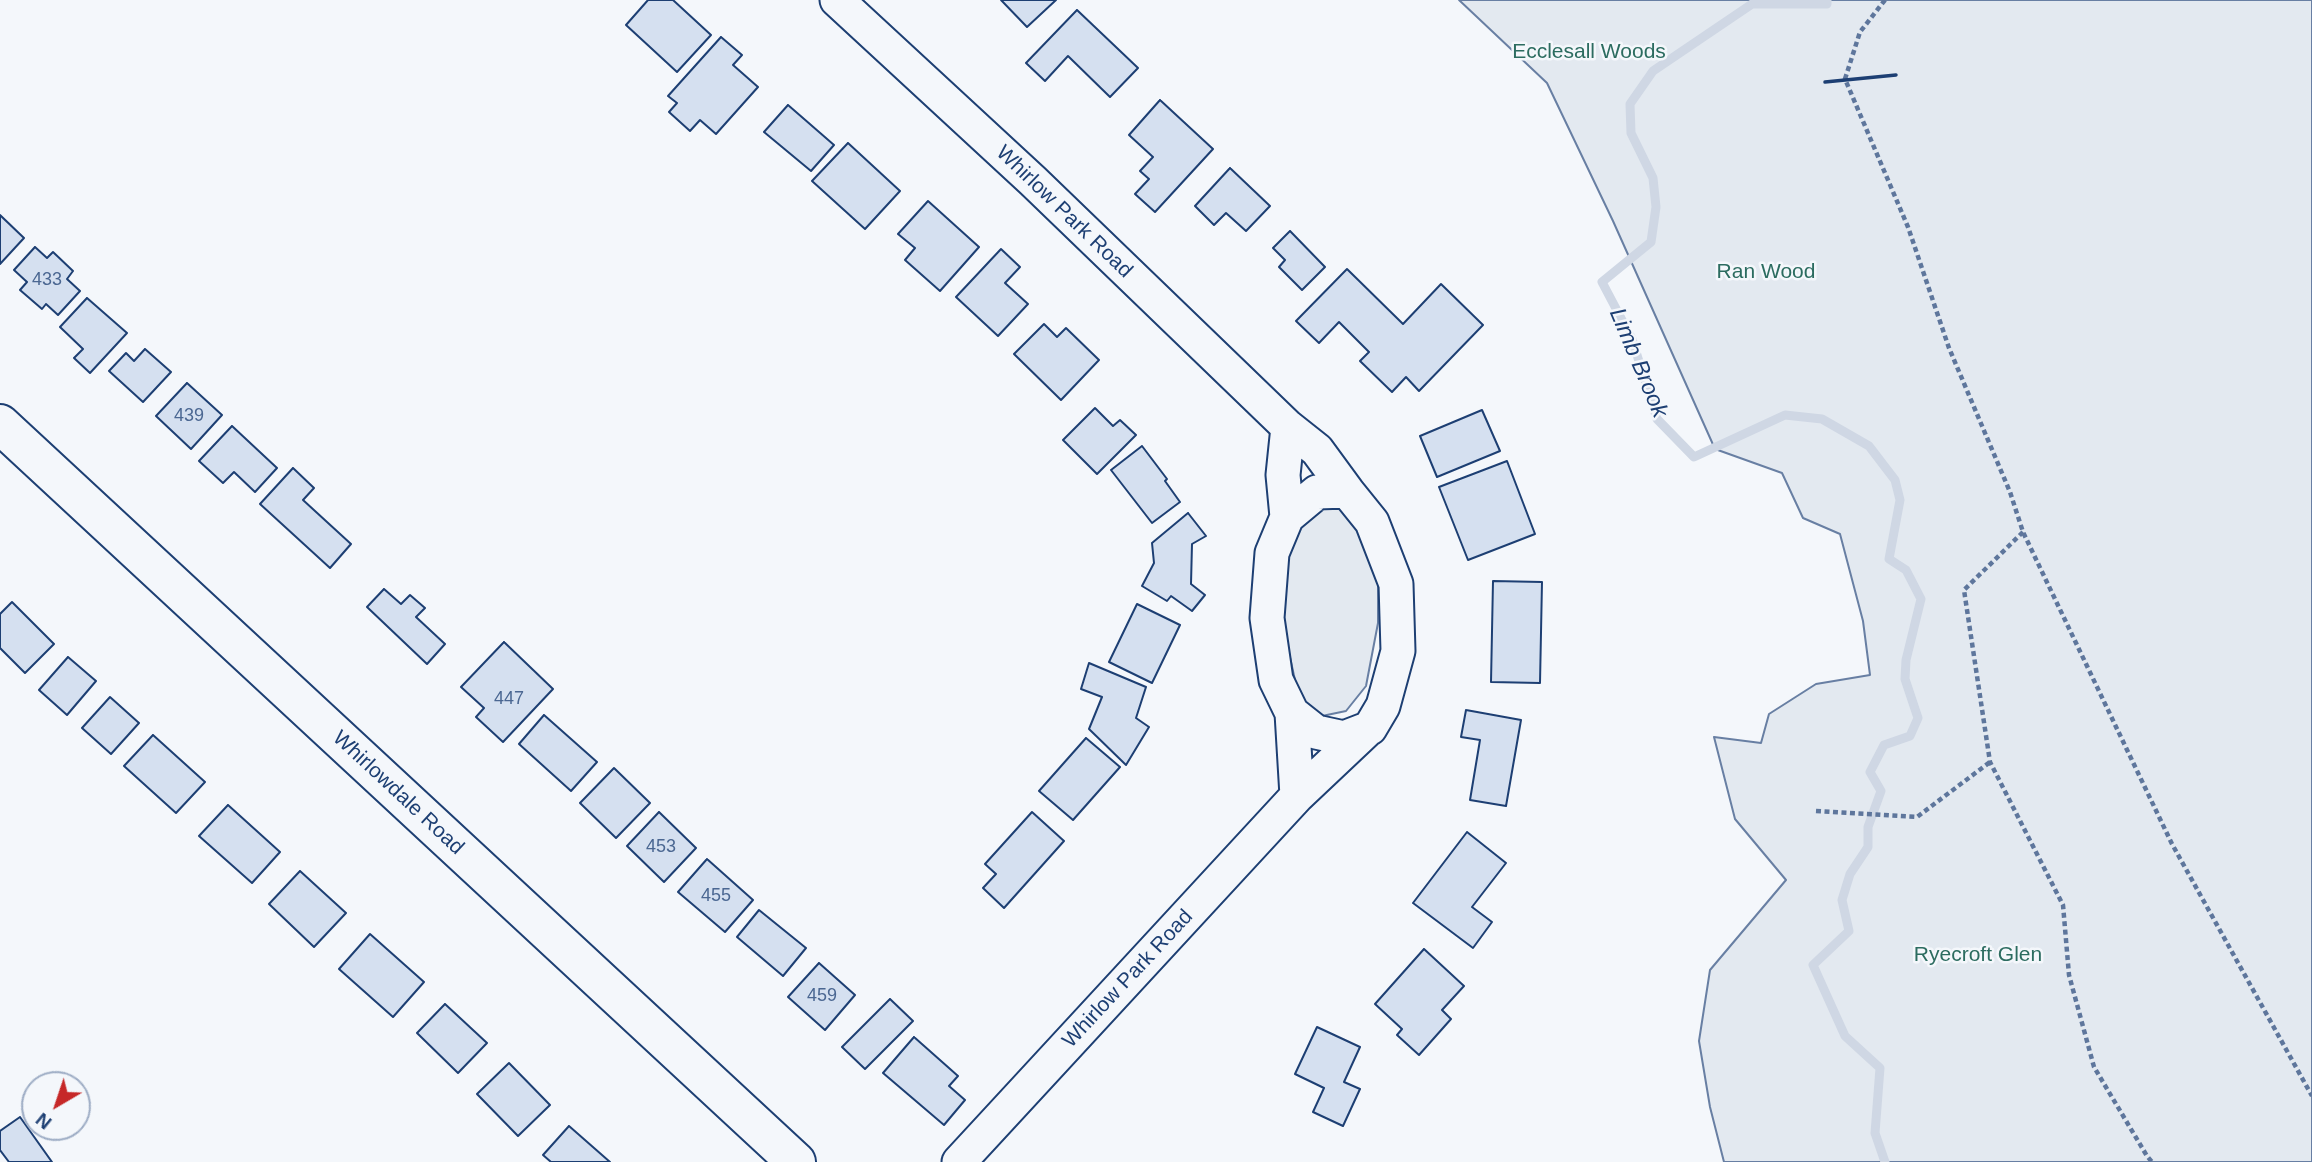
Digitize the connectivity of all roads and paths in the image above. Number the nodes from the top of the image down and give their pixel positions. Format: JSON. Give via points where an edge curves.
{"nodes":[{"id":1,"x":837,"y":0,"type":"edge"},
{"id":2,"x":1885,"y":0,"type":"edge"},
{"id":3,"x":0,"y":424,"type":"edge"},
{"id":4,"x":1288,"y":427,"type":"junction"},
{"id":5,"x":1347,"y":491,"type":"junction"},
{"id":6,"x":1287,"y":517,"type":"junction"},
{"id":7,"x":2024,"y":532,"type":"junction"},
{"id":8,"x":1292,"y":713,"type":"junction"},
{"id":9,"x":1370,"y":727,"type":"junction"},
{"id":10,"x":1990,"y":762,"type":"junction"},
{"id":11,"x":1297,"y":796,"type":"junction"},
{"id":12,"x":1816,"y":811,"type":"dead end"},
{"id":13,"x":2312,"y":1096,"type":"edge"},
{"id":14,"x":796,"y":1162,"type":"edge"},
{"id":15,"x":959,"y":1162,"type":"edge"},
{"id":16,"x":2152,"y":1162,"type":"edge"}],
"edges":[{"from":1,"to":4,"type":"street","name":"Whirlow Park Road"},
{"from":2,"to":7,"type":"path","via":[[1860,32],[1845,79],[1908,227],[1949,348]]},
{"from":3,"to":14,"type":"main road","name":"Whirlowdale Road"},
{"from":4,"to":5,"type":"street","name":"Whirlow Park Road","via":[[1317,450]]},
{"from":4,"to":6,"type":"street","via":[[1283,475]]},
{"from":5,"to":6,"type":"street","via":[[1317,492]]},
{"from":5,"to":9,"type":"street","name":"Whirlow Park Road","via":[[1372,522],[1396,584],[1398,651],[1383,706]]},
{"from":6,"to":8,"type":"street","via":[[1272,553],[1267,618],[1276,680]]},
{"from":7,"to":10,"type":"path","via":[[1964,590]]},
{"from":7,"to":13,"type":"path","via":[[2172,844]]},
{"from":8,"to":9,"type":"street","via":[[1316,732],[1344,738]]},
{"from":8,"to":11,"type":"street"},
{"from":9,"to":11,"type":"street","name":"Whirlow Park Road"},
{"from":10,"to":12,"type":"path","via":[[1917,817]]},
{"from":10,"to":16,"type":"path","via":[[2063,905],[2069,975],[2094,1067]]},
{"from":11,"to":15,"type":"street","name":"Whirlow Park Road"}]}
